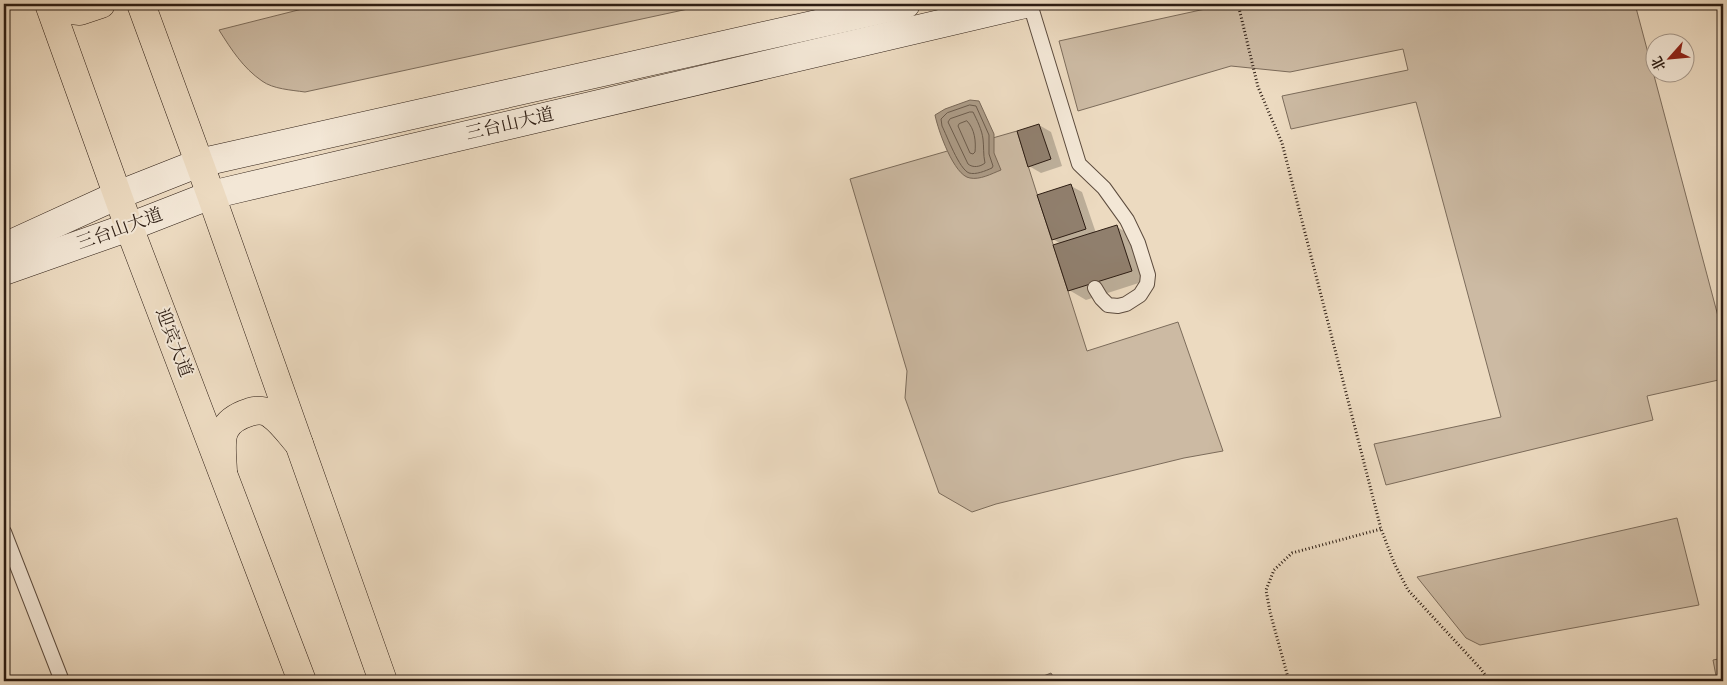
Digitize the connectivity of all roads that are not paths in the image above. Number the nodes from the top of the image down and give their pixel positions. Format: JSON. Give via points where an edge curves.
{"nodes":[{"id":1,"x":48,"y":4,"type":"edge"},
{"id":2,"x":58,"y":4,"type":"edge"},
{"id":3,"x":100,"y":4,"type":"edge"},
{"id":4,"x":141,"y":4,"type":"edge"},
{"id":5,"x":906,"y":4,"type":"edge"},
{"id":6,"x":1025,"y":4,"type":"edge"},
{"id":7,"x":1030,"y":4,"type":"edge"},
{"id":8,"x":199,"y":163,"type":"junction"},
{"id":9,"x":118,"y":195,"type":"junction"},
{"id":10,"x":211,"y":195,"type":"junction"},
{"id":11,"x":129,"y":227,"type":"junction"},
{"id":12,"x":4,"y":247,"type":"edge"},
{"id":13,"x":4,"y":272,"type":"edge"},
{"id":14,"x":1094,"y":288,"type":"dead end"},
{"id":15,"x":299,"y":444,"type":"junction"},
{"id":16,"x":223,"y":474,"type":"junction"},
{"id":17,"x":4,"y":532,"type":"edge"},
{"id":18,"x":62,"y":681,"type":"edge"},
{"id":19,"x":302,"y":681,"type":"edge"},
{"id":20,"x":383,"y":681,"type":"edge"}],
"edges":[{"from":1,"to":9,"type":"main road","name":"迎宾大道"},
{"from":2,"to":3,"type":"main road","via":[[61,9],[80,11]]},
{"from":4,"to":8,"type":"main road"},
{"from":5,"to":8,"type":"main road","name":"三台山大道"},
{"from":6,"to":10,"type":"main road","name":"三台山大道"},
{"from":7,"to":14,"type":"lane","via":[[1079,164],[1104,188],[1127,220],[1148,275],[1140,295],[1118,306],[1108,305]]},
{"from":8,"to":9,"type":"main road","name":"三台山大道"},
{"from":8,"to":10,"type":"main road"},
{"from":9,"to":11,"type":"main road","name":"迎宾大道"},
{"from":9,"to":12,"type":"main road","name":"三台山大道"},
{"from":10,"to":11,"type":"main road","name":"三台山大道"},
{"from":10,"to":15,"type":"main road"},
{"from":11,"to":13,"type":"main road","name":"三台山大道"},
{"from":11,"to":16,"type":"main road","name":"迎宾大道"},
{"from":15,"to":16,"type":"main road","via":[[272,414],[258,410],[243,414],[228,423],[222,438]]},
{"from":15,"to":20,"type":"main road"},
{"from":16,"to":19,"type":"main road","name":"迎宾大道"},
{"from":17,"to":18,"type":"lane"}]}
